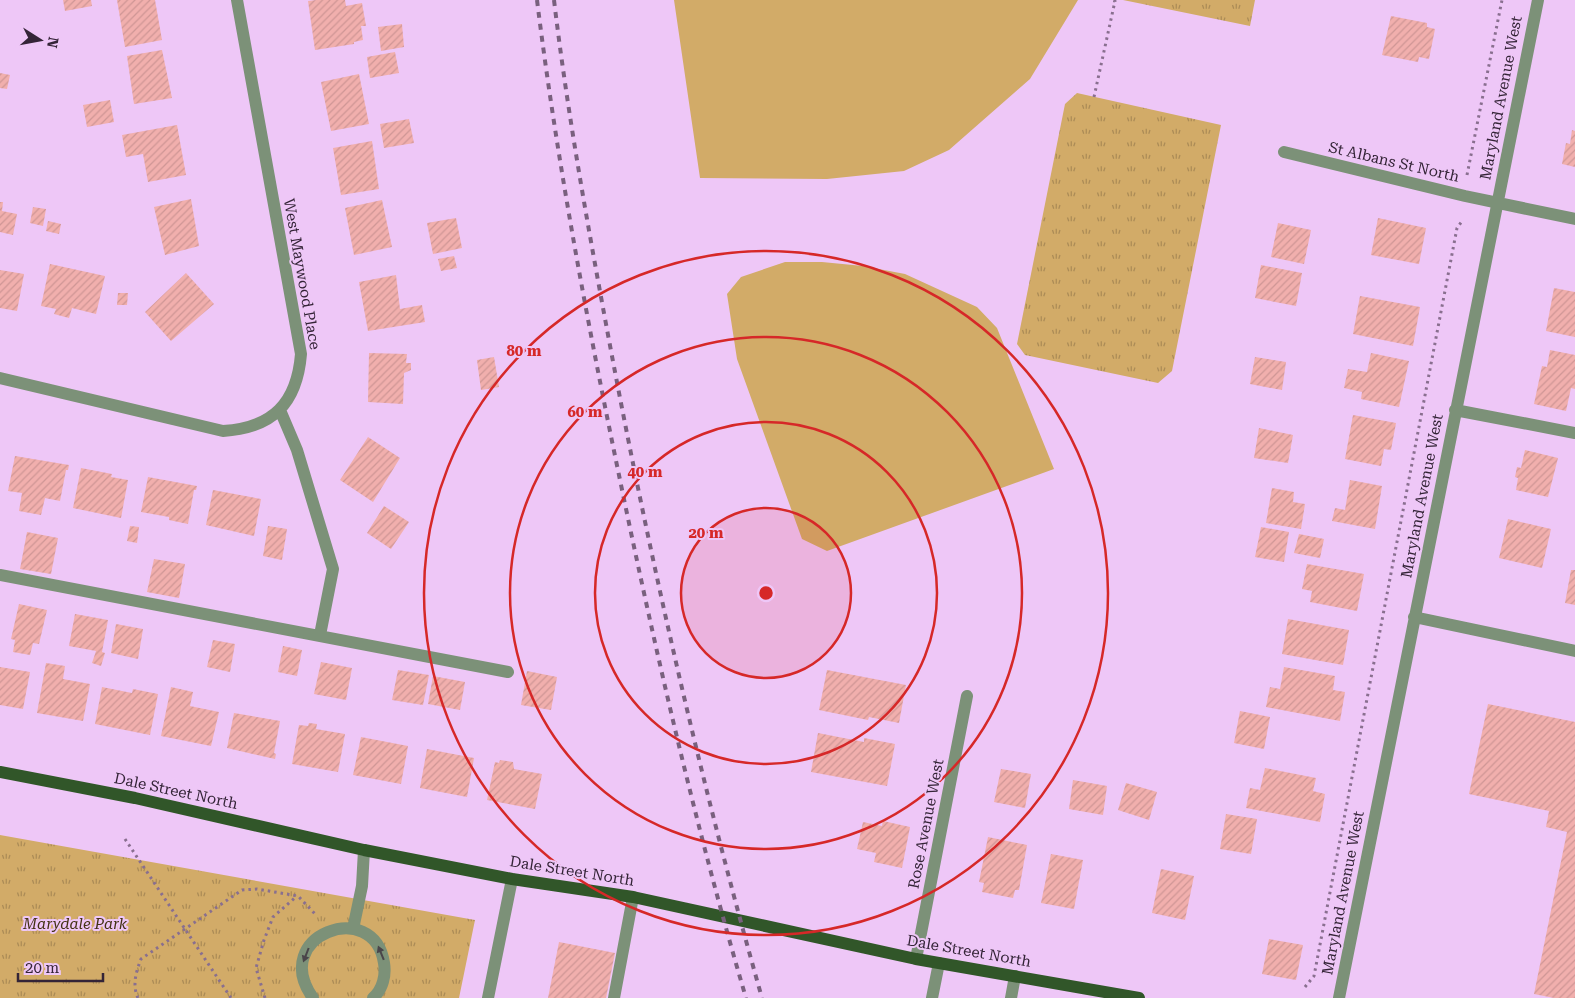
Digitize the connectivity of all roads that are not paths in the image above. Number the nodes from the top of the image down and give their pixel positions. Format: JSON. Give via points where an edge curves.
{"nodes":[{"id":1,"x":237,"y":0,"type":"edge"},
{"id":2,"x":1538,"y":0,"type":"edge"},
{"id":3,"x":1284,"y":152,"type":"dead end"},
{"id":4,"x":1497,"y":202,"type":"junction"},
{"id":5,"x":1575,"y":219,"type":"edge"},
{"id":6,"x":0,"y":378,"type":"edge"},
{"id":7,"x":280,"y":410,"type":"junction"},
{"id":8,"x":1455,"y":410,"type":"junction"},
{"id":9,"x":1575,"y":433,"type":"edge"},
{"id":10,"x":0,"y":575,"type":"edge"},
{"id":11,"x":1414,"y":617,"type":"junction"},
{"id":12,"x":320,"y":635,"type":"junction"},
{"id":13,"x":1575,"y":651,"type":"edge"},
{"id":14,"x":508,"y":672,"type":"dead end"},
{"id":15,"x":967,"y":696,"type":"dead end"},
{"id":16,"x":0,"y":772,"type":"edge"},
{"id":17,"x":364,"y":850,"type":"junction"},
{"id":18,"x":512,"y":879,"type":"junction"},
{"id":19,"x":633,"y":897,"type":"junction"},
{"id":20,"x":353,"y":929,"type":"junction"},
{"id":21,"x":916,"y":958,"type":"junction"},
{"id":22,"x":939,"y":963,"type":"junction"},
{"id":23,"x":1015,"y":976,"type":"junction"},
{"id":24,"x":313,"y":998,"type":"edge"},
{"id":25,"x":373,"y":998,"type":"edge"},
{"id":26,"x":488,"y":998,"type":"edge"},
{"id":27,"x":614,"y":998,"type":"edge"},
{"id":28,"x":932,"y":998,"type":"edge"},
{"id":29,"x":1011,"y":998,"type":"edge"},
{"id":30,"x":1139,"y":998,"type":"edge"},
{"id":31,"x":1339,"y":998,"type":"edge"}],
"edges":[{"from":1,"to":7,"type":"street","name":"West Maywood Place","via":[[301,354],[300,374],[292,394]]},
{"from":2,"to":4,"type":"street","name":"Maryland Avenue West"},
{"from":3,"to":4,"type":"street","name":"St Albans St North"},
{"from":4,"to":5,"type":"street","name":"St Albans St North"},
{"from":4,"to":8,"type":"street","name":"Maryland Avenue West"},
{"from":6,"to":7,"type":"street","name":"West Maywood Place","via":[[223,431],[244,430],[263,423]]},
{"from":7,"to":12,"type":"street","via":[[297,450],[333,569]]},
{"from":8,"to":9,"type":"street"},
{"from":8,"to":11,"type":"street","name":"Maryland Avenue West"},
{"from":10,"to":12,"type":"street"},
{"from":11,"to":13,"type":"street"},
{"from":11,"to":31,"type":"street","name":"Maryland Avenue West"},
{"from":12,"to":14,"type":"street"},
{"from":15,"to":21,"type":"street","name":"Rose Avenue West"},
{"from":16,"to":17,"type":"main road","name":"Dale Street North","via":[[135,798]]},
{"from":17,"to":18,"type":"main road","name":"Dale Street North"},
{"from":17,"to":20,"type":"street","via":[[362,886]]},
{"from":18,"to":19,"type":"main road","name":"Dale Street North"},
{"from":18,"to":26,"type":"street"},
{"from":19,"to":21,"type":"main road","name":"Dale Street North"},
{"from":19,"to":27,"type":"street"},
{"from":20,"to":24,"type":"street","one_way":true,"via":[[329,930],[308,948],[302,975]]},
{"from":25,"to":20,"type":"street","one_way":true,"via":[[383,983],[383,956],[376,943]]},
{"from":21,"to":22,"type":"main road","name":"Dale Street North"},
{"from":22,"to":23,"type":"main road","name":"Dale Street North"},
{"from":22,"to":28,"type":"street"},
{"from":23,"to":29,"type":"street"},
{"from":23,"to":30,"type":"main road","name":"Dale Street North"}]}
